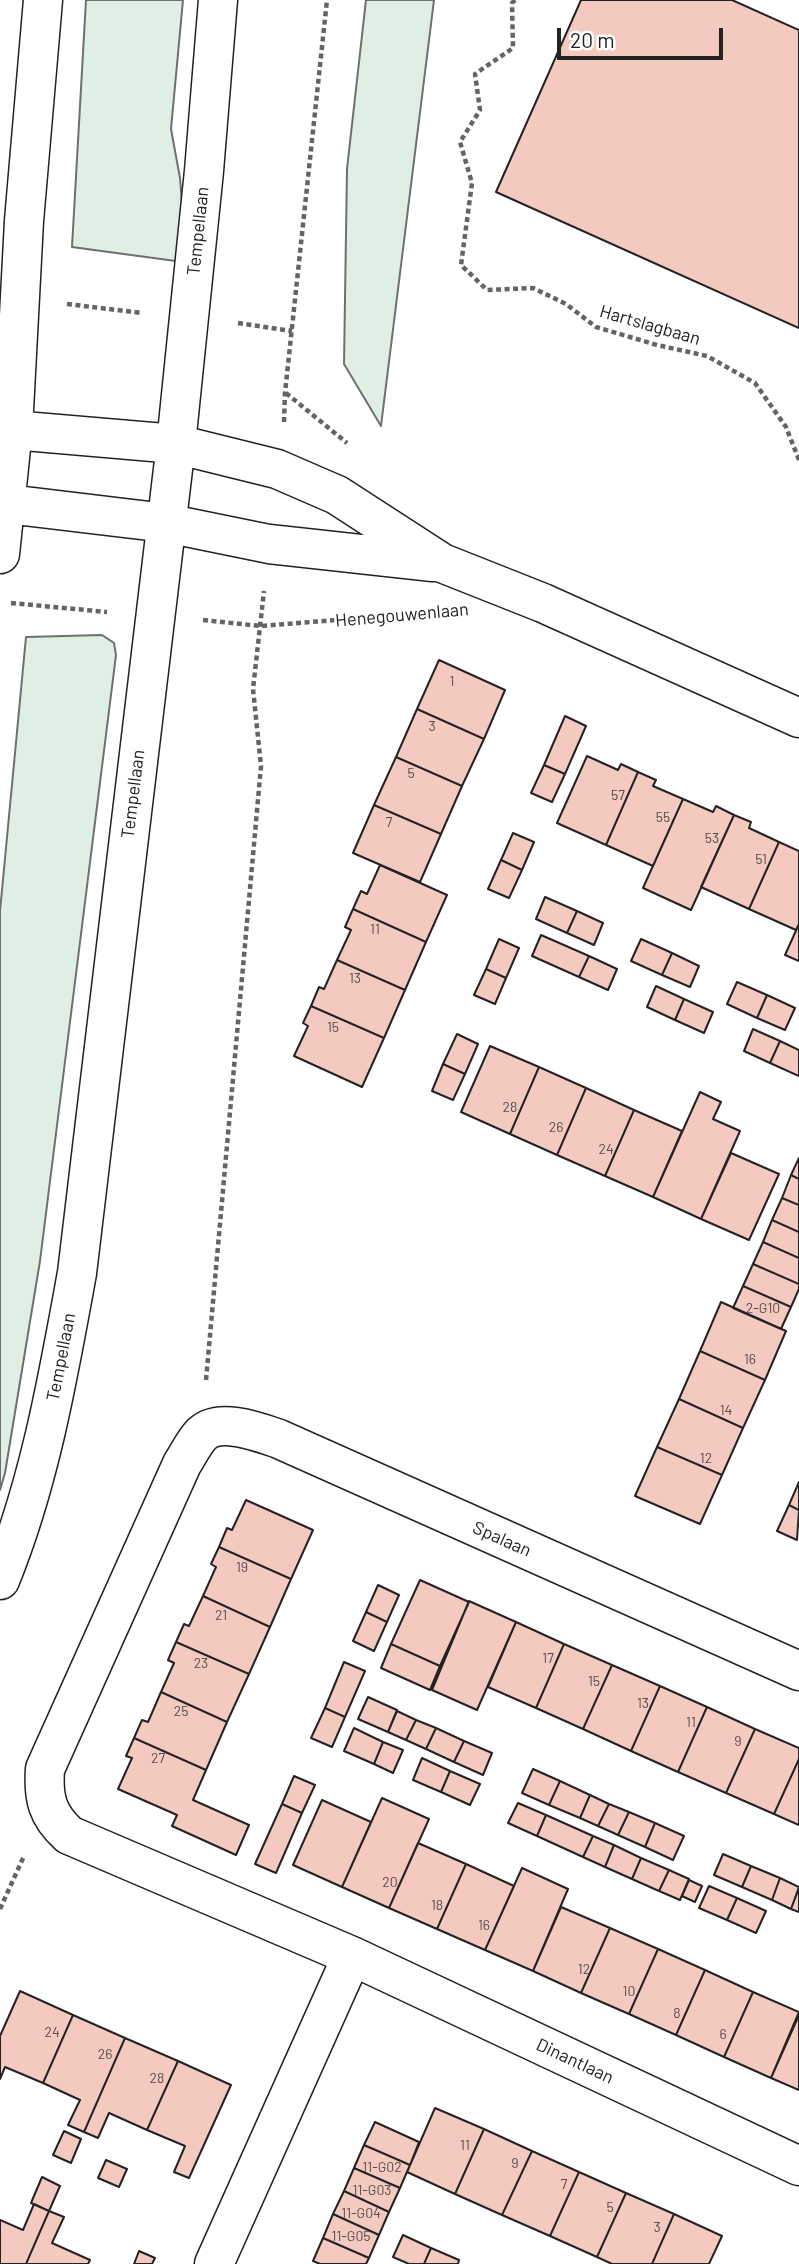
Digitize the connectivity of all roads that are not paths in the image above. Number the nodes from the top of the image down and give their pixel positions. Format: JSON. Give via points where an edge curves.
{"nodes":[{"id":1,"x":43,"y":0,"type":"edge"},
{"id":2,"x":218,"y":0,"type":"edge"},
{"id":3,"x":7,"y":429,"type":"edge"},
{"id":4,"x":176,"y":444,"type":"junction"},
{"id":5,"x":3,"y":503,"type":"edge"},
{"id":6,"x":166,"y":523,"type":"junction"},
{"id":7,"x":0,"y":554,"type":"edge"},
{"id":8,"x":442,"y":563,"type":"junction"},
{"id":9,"x":799,"y":718,"type":"edge"},
{"id":10,"x":0,"y":1580,"type":"edge"},
{"id":11,"x":799,"y":1671,"type":"edge"},
{"id":12,"x":47,"y":1805,"type":"joint"},
{"id":13,"x":352,"y":1956,"type":"junction"},
{"id":14,"x":799,"y":2166,"type":"edge"},
{"id":15,"x":215,"y":2264,"type":"edge"}],
"edges":[{"from":1,"to":3,"type":"street"},
{"from":2,"to":4,"type":"street","name":"Tempellaan"},
{"from":3,"to":4,"type":"street","name":"Henegouwenlaan"},
{"from":3,"to":5,"type":"street"},
{"from":4,"to":6,"type":"street","name":"Tempellaan"},
{"from":4,"to":8,"type":"street","name":"Henegouwenlaan","via":[[277,469],[337,495]]},
{"from":5,"to":6,"type":"street","name":"Henegouwenlaan"},
{"from":5,"to":7,"type":"street"},
{"from":6,"to":8,"type":"street","name":"Henegouwenlaan","via":[[269,544]]},
{"from":6,"to":10,"type":"street","name":"Tempellaan","via":[[77,1273],[53,1404]]},
{"from":8,"to":9,"type":"street","name":"Henegouwenlaan","via":[[543,603]]},
{"from":11,"to":12,"type":"street","name":"Spalaan","via":[[279,1439],[244,1427],[224,1426],[202,1433],[182,1464],[45,1769]]},
{"from":12,"to":13,"type":"street","name":"Dinantlaan","via":[[56,1824],[69,1835]]},
{"from":13,"to":14,"type":"street","name":"Dinantlaan"},
{"from":13,"to":15,"type":"street"}]}
